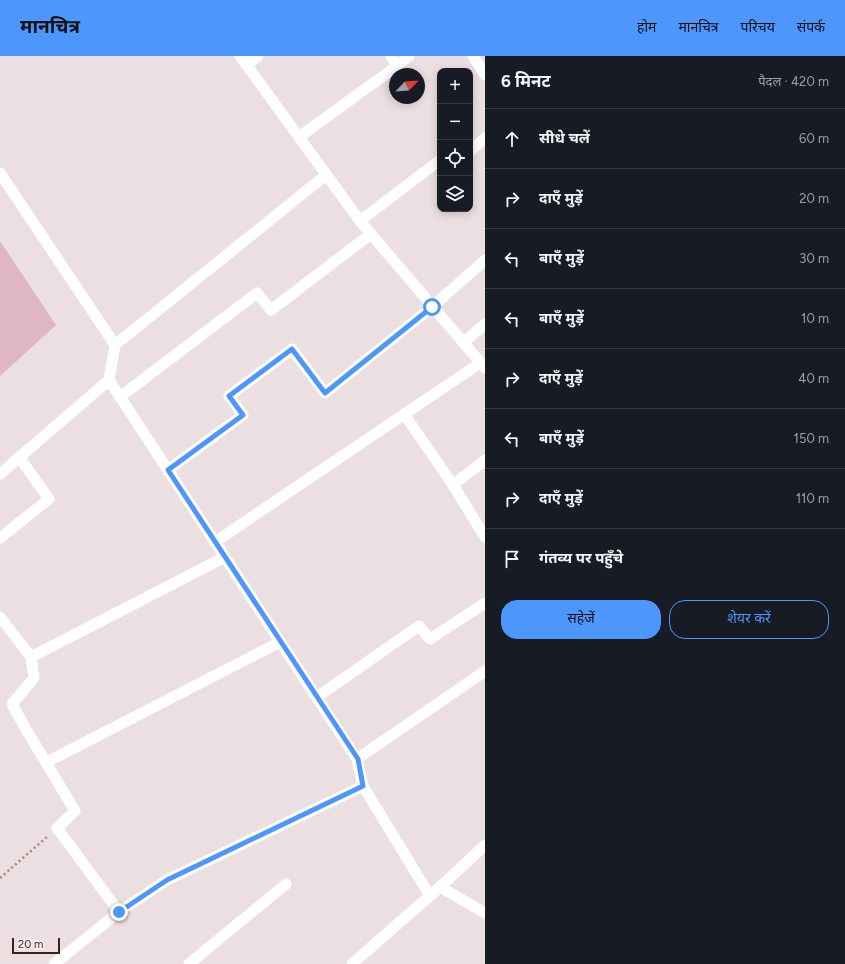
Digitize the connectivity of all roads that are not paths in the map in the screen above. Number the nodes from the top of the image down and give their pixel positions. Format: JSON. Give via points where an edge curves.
{"nodes":[{"id":1,"x":258,"y":56,"type":"edge"},
{"id":2,"x":391,"y":56,"type":"edge"},
{"id":3,"x":409,"y":56,"type":"edge"},
{"id":4,"x":474,"y":56,"type":"edge"},
{"id":5,"x":243,"y":61,"type":"edge"},
{"id":6,"x":397,"y":66,"type":"junction"},
{"id":7,"x":485,"y":75,"type":"edge"},
{"id":8,"x":299,"y":137,"type":"junction"},
{"id":9,"x":485,"y":138,"type":"edge"},
{"id":10,"x":473,"y":148,"type":"edge"},
{"id":11,"x":437,"y":162,"type":"edge"},
{"id":12,"x":0,"y":173,"type":"edge"},
{"id":13,"x":326,"y":175,"type":"junction"},
{"id":14,"x":360,"y":221,"type":"junction"},
{"id":15,"x":371,"y":234,"type":"junction"},
{"id":16,"x":485,"y":260,"type":"edge"},
{"id":17,"x":432,"y":307,"type":"junction"},
{"id":18,"x":485,"y":324,"type":"edge"},
{"id":19,"x":463,"y":343,"type":"junction"},
{"id":20,"x":115,"y":345,"type":"junction"},
{"id":21,"x":482,"y":365,"type":"edge"},
{"id":22,"x":109,"y":380,"type":"junction"},
{"id":23,"x":120,"y":397,"type":"junction"},
{"id":24,"x":404,"y":414,"type":"junction"},
{"id":25,"x":18,"y":457,"type":"junction"},
{"id":26,"x":485,"y":460,"type":"edge"},
{"id":27,"x":168,"y":470,"type":"junction"},
{"id":28,"x":0,"y":474,"type":"edge"},
{"id":29,"x":453,"y":484,"type":"junction"},
{"id":30,"x":485,"y":537,"type":"edge"},
{"id":31,"x":0,"y":538,"type":"edge"},
{"id":32,"x":215,"y":542,"type":"junction"},
{"id":33,"x":225,"y":557,"type":"junction"},
{"id":34,"x":485,"y":603,"type":"edge"},
{"id":35,"x":0,"y":617,"type":"edge"},
{"id":36,"x":280,"y":642,"type":"junction"},
{"id":37,"x":31,"y":657,"type":"junction"},
{"id":38,"x":485,"y":671,"type":"edge"},
{"id":39,"x":317,"y":696,"type":"junction"},
{"id":40,"x":358,"y":759,"type":"junction"},
{"id":41,"x":47,"y":762,"type":"junction"},
{"id":42,"x":363,"y":786,"type":"junction"},
{"id":43,"x":485,"y":844,"type":"edge"},
{"id":44,"x":286,"y":884,"type":"dead end"},
{"id":45,"x":440,"y":887,"type":"junction"},
{"id":46,"x":430,"y":896,"type":"junction"},
{"id":47,"x":119,"y":912,"type":"junction"},
{"id":48,"x":485,"y":912,"type":"edge"},
{"id":49,"x":54,"y":964,"type":"edge"},
{"id":50,"x":190,"y":964,"type":"edge"},
{"id":51,"x":352,"y":964,"type":"edge"}],
"edges":[{"from":1,"to":5,"type":"street"},
{"from":2,"to":6,"type":"street"},
{"from":3,"to":6,"type":"street"},
{"from":4,"to":7,"type":"street"},
{"from":5,"to":8,"type":"street"},
{"from":6,"to":8,"type":"street"},
{"from":8,"to":13,"type":"street"},
{"from":9,"to":10,"type":"street"},
{"from":11,"to":14,"type":"street"},
{"from":12,"to":20,"type":"street"},
{"from":13,"to":14,"type":"street"},
{"from":13,"to":20,"type":"street"},
{"from":14,"to":15,"type":"street"},
{"from":15,"to":17,"type":"street"},
{"from":15,"to":23,"type":"street","via":[[271,310],[257,294]]},
{"from":16,"to":17,"type":"street"},
{"from":17,"to":19,"type":"street"},
{"from":17,"to":27,"type":"street","via":[[325,393],[292,349],[229,396],[243,415]]},
{"from":18,"to":19,"type":"street"},
{"from":19,"to":21,"type":"street"},
{"from":20,"to":22,"type":"street"},
{"from":21,"to":24,"type":"street"},
{"from":22,"to":23,"type":"street"},
{"from":22,"to":25,"type":"street"},
{"from":23,"to":27,"type":"street"},
{"from":24,"to":29,"type":"street"},
{"from":24,"to":32,"type":"street"},
{"from":25,"to":28,"type":"street"},
{"from":25,"to":31,"type":"street","via":[[49,499]]},
{"from":26,"to":29,"type":"street"},
{"from":27,"to":32,"type":"street"},
{"from":29,"to":30,"type":"street"},
{"from":32,"to":33,"type":"street"},
{"from":33,"to":36,"type":"street"},
{"from":33,"to":37,"type":"street"},
{"from":34,"to":39,"type":"street","via":[[430,639],[419,626]]},
{"from":35,"to":37,"type":"street"},
{"from":36,"to":39,"type":"street"},
{"from":36,"to":41,"type":"street"},
{"from":37,"to":41,"type":"street","via":[[34,678],[12,704]]},
{"from":38,"to":40,"type":"street"},
{"from":39,"to":40,"type":"street"},
{"from":40,"to":42,"type":"street"},
{"from":41,"to":47,"type":"street","via":[[75,811],[57,828]]},
{"from":42,"to":46,"type":"street"},
{"from":42,"to":47,"type":"street","via":[[167,880]]},
{"from":43,"to":45,"type":"street"},
{"from":44,"to":50,"type":"street"},
{"from":45,"to":46,"type":"street"},
{"from":45,"to":48,"type":"street"},
{"from":46,"to":51,"type":"street"},
{"from":47,"to":49,"type":"street"}]}
